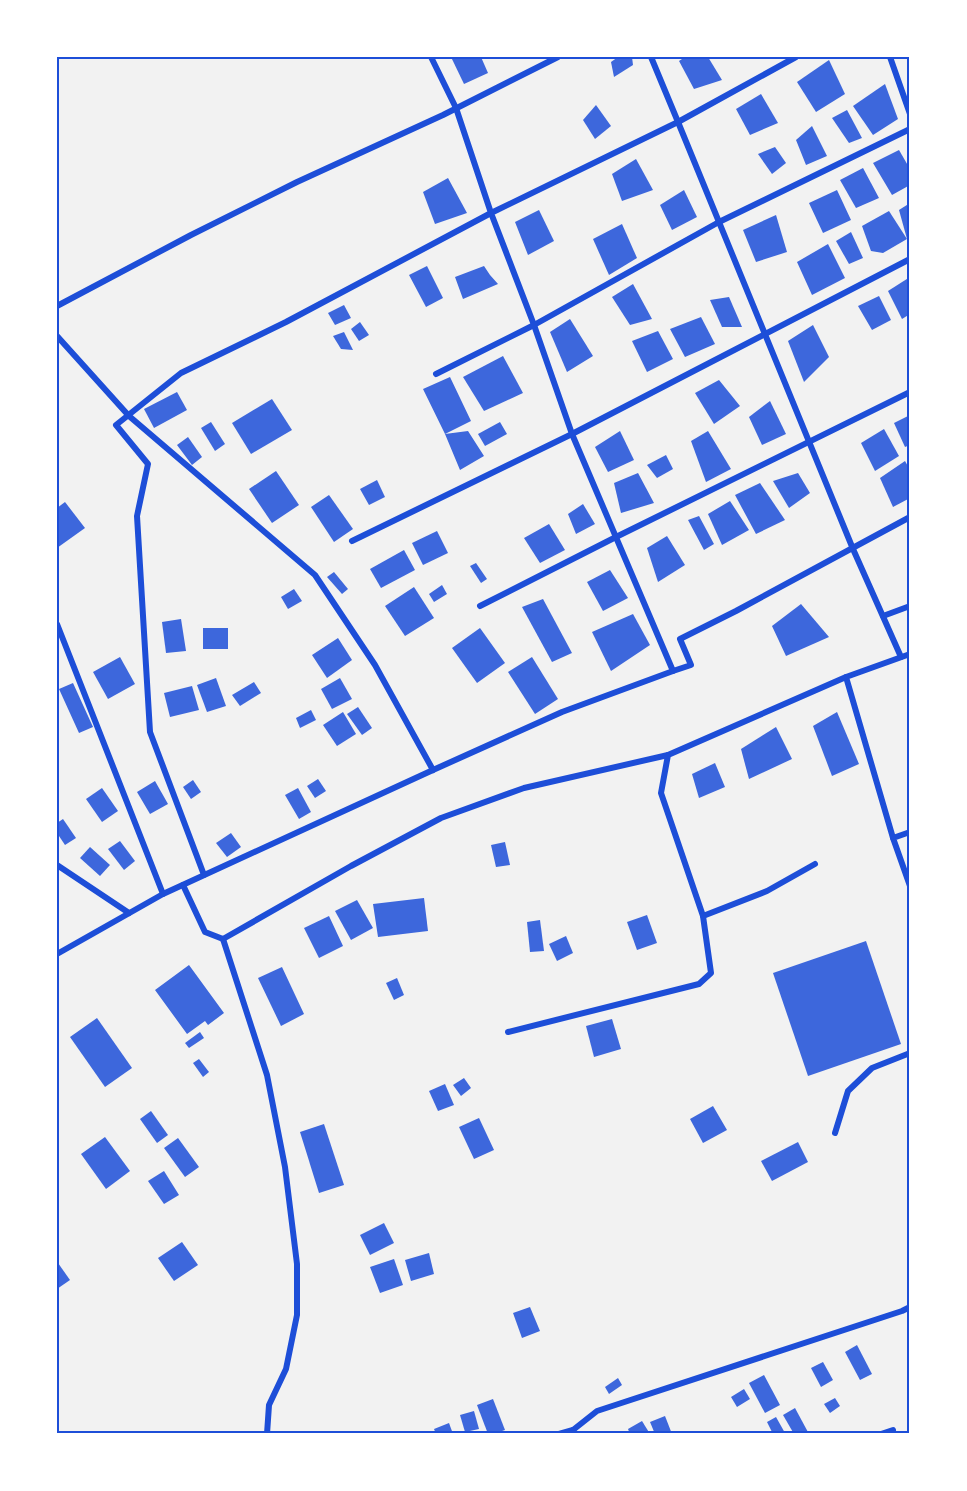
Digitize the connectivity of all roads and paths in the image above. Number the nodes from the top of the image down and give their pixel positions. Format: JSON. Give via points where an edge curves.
{"nodes":[{"id":1,"x":431,"y":57,"type":"edge"},
{"id":2,"x":558,"y":57,"type":"edge"},
{"id":3,"x":651,"y":57,"type":"edge"},
{"id":4,"x":796,"y":57,"type":"edge"},
{"id":5,"x":890,"y":57,"type":"edge"},
{"id":6,"x":456,"y":108,"type":"junction"},
{"id":7,"x":910,"y":114,"type":"edge"},
{"id":8,"x":678,"y":122,"type":"junction"},
{"id":9,"x":910,"y":129,"type":"edge"},
{"id":10,"x":491,"y":213,"type":"junction"},
{"id":11,"x":719,"y":222,"type":"junction"},
{"id":12,"x":910,"y":259,"type":"edge"},
{"id":13,"x":57,"y":306,"type":"edge"},
{"id":14,"x":534,"y":326,"type":"junction"},
{"id":15,"x":765,"y":334,"type":"junction"},
{"id":16,"x":57,"y":336,"type":"edge"},
{"id":17,"x":436,"y":374,"type":"dead end"},
{"id":18,"x":910,"y":392,"type":"edge"},
{"id":19,"x":129,"y":416,"type":"junction"},
{"id":20,"x":572,"y":434,"type":"junction"},
{"id":21,"x":809,"y":442,"type":"junction"},
{"id":22,"x":910,"y":517,"type":"edge"},
{"id":23,"x":616,"y":537,"type":"junction"},
{"id":24,"x":352,"y":541,"type":"dead end"},
{"id":25,"x":853,"y":549,"type":"junction"},
{"id":26,"x":480,"y":606,"type":"dead end"},
{"id":27,"x":910,"y":606,"type":"edge"},
{"id":28,"x":883,"y":616,"type":"junction"},
{"id":29,"x":57,"y":624,"type":"edge"},
{"id":30,"x":910,"y":654,"type":"edge"},
{"id":31,"x":901,"y":657,"type":"junction"},
{"id":32,"x":673,"y":671,"type":"junction"},
{"id":33,"x":846,"y":677,"type":"junction"},
{"id":34,"x":668,"y":755,"type":"junction"},
{"id":35,"x":433,"y":770,"type":"junction"},
{"id":36,"x":910,"y":832,"type":"edge"},
{"id":37,"x":893,"y":838,"type":"junction"},
{"id":38,"x":815,"y":864,"type":"dead end"},
{"id":39,"x":57,"y":865,"type":"edge"},
{"id":40,"x":204,"y":875,"type":"junction"},
{"id":41,"x":183,"y":885,"type":"junction"},
{"id":42,"x":910,"y":886,"type":"edge"},
{"id":43,"x":163,"y":894,"type":"junction"},
{"id":44,"x":129,"y":914,"type":"junction"},
{"id":45,"x":703,"y":916,"type":"junction"},
{"id":46,"x":223,"y":939,"type":"junction"},
{"id":47,"x":57,"y":954,"type":"edge"},
{"id":48,"x":508,"y":1032,"type":"dead end"},
{"id":49,"x":910,"y":1053,"type":"edge"},
{"id":50,"x":835,"y":1133,"type":"dead end"},
{"id":51,"x":910,"y":1307,"type":"edge"},
{"id":52,"x":893,"y":1430,"type":"dead end"},
{"id":53,"x":573,"y":1432,"type":"edge"},
{"id":54,"x":267,"y":1434,"type":"edge"},
{"id":55,"x":559,"y":1434,"type":"edge"},
{"id":56,"x":881,"y":1434,"type":"edge"}],
"edges":[{"from":1,"to":6,"type":"street"},
{"from":2,"to":6,"type":"street"},
{"from":3,"to":8,"type":"street"},
{"from":4,"to":8,"type":"street"},
{"from":5,"to":7,"type":"street"},
{"from":6,"to":10,"type":"street"},
{"from":6,"to":13,"type":"street","via":[[297,182]]},
{"from":8,"to":10,"type":"street"},
{"from":8,"to":11,"type":"street"},
{"from":9,"to":11,"type":"street"},
{"from":10,"to":14,"type":"street"},
{"from":10,"to":19,"type":"street","via":[[181,373]]},
{"from":11,"to":14,"type":"street"},
{"from":11,"to":15,"type":"street"},
{"from":12,"to":15,"type":"street"},
{"from":14,"to":17,"type":"street"},
{"from":14,"to":20,"type":"street"},
{"from":15,"to":20,"type":"street"},
{"from":15,"to":21,"type":"street"},
{"from":16,"to":19,"type":"street"},
{"from":18,"to":21,"type":"street"},
{"from":19,"to":35,"type":"street","via":[[315,575],[375,665]]},
{"from":19,"to":40,"type":"street","via":[[116,425],[148,464],[137,516],[150,732]]},
{"from":20,"to":23,"type":"street"},
{"from":20,"to":24,"type":"street"},
{"from":21,"to":23,"type":"street"},
{"from":21,"to":25,"type":"street"},
{"from":22,"to":25,"type":"street"},
{"from":23,"to":26,"type":"street"},
{"from":23,"to":32,"type":"street"},
{"from":25,"to":28,"type":"street"},
{"from":25,"to":32,"type":"street","via":[[680,639],[691,666]]},
{"from":27,"to":28,"type":"street"},
{"from":28,"to":31,"type":"street"},
{"from":29,"to":43,"type":"street"},
{"from":30,"to":31,"type":"street"},
{"from":31,"to":33,"type":"street"},
{"from":32,"to":35,"type":"street","via":[[562,712]]},
{"from":33,"to":34,"type":"street"},
{"from":33,"to":37,"type":"street"},
{"from":34,"to":45,"type":"street","via":[[661,793]]},
{"from":34,"to":46,"type":"street","via":[[524,788],[441,818]]},
{"from":35,"to":40,"type":"street"},
{"from":36,"to":37,"type":"street"},
{"from":37,"to":42,"type":"street"},
{"from":38,"to":45,"type":"street","via":[[767,891]]},
{"from":39,"to":44,"type":"street"},
{"from":40,"to":41,"type":"street"},
{"from":41,"to":43,"type":"street"},
{"from":41,"to":46,"type":"street","via":[[205,932]]},
{"from":43,"to":44,"type":"street"},
{"from":44,"to":47,"type":"street"},
{"from":45,"to":48,"type":"street","via":[[711,973],[699,984]]},
{"from":46,"to":54,"type":"street","via":[[267,1075],[285,1167],[297,1264],[297,1315],[286,1369],[268,1405]]},
{"from":49,"to":50,"type":"street","via":[[872,1068],[848,1091]]},
{"from":51,"to":53,"type":"street","via":[[597,1411]]},
{"from":52,"to":56,"type":"street"},
{"from":53,"to":55,"type":"street"}]}
